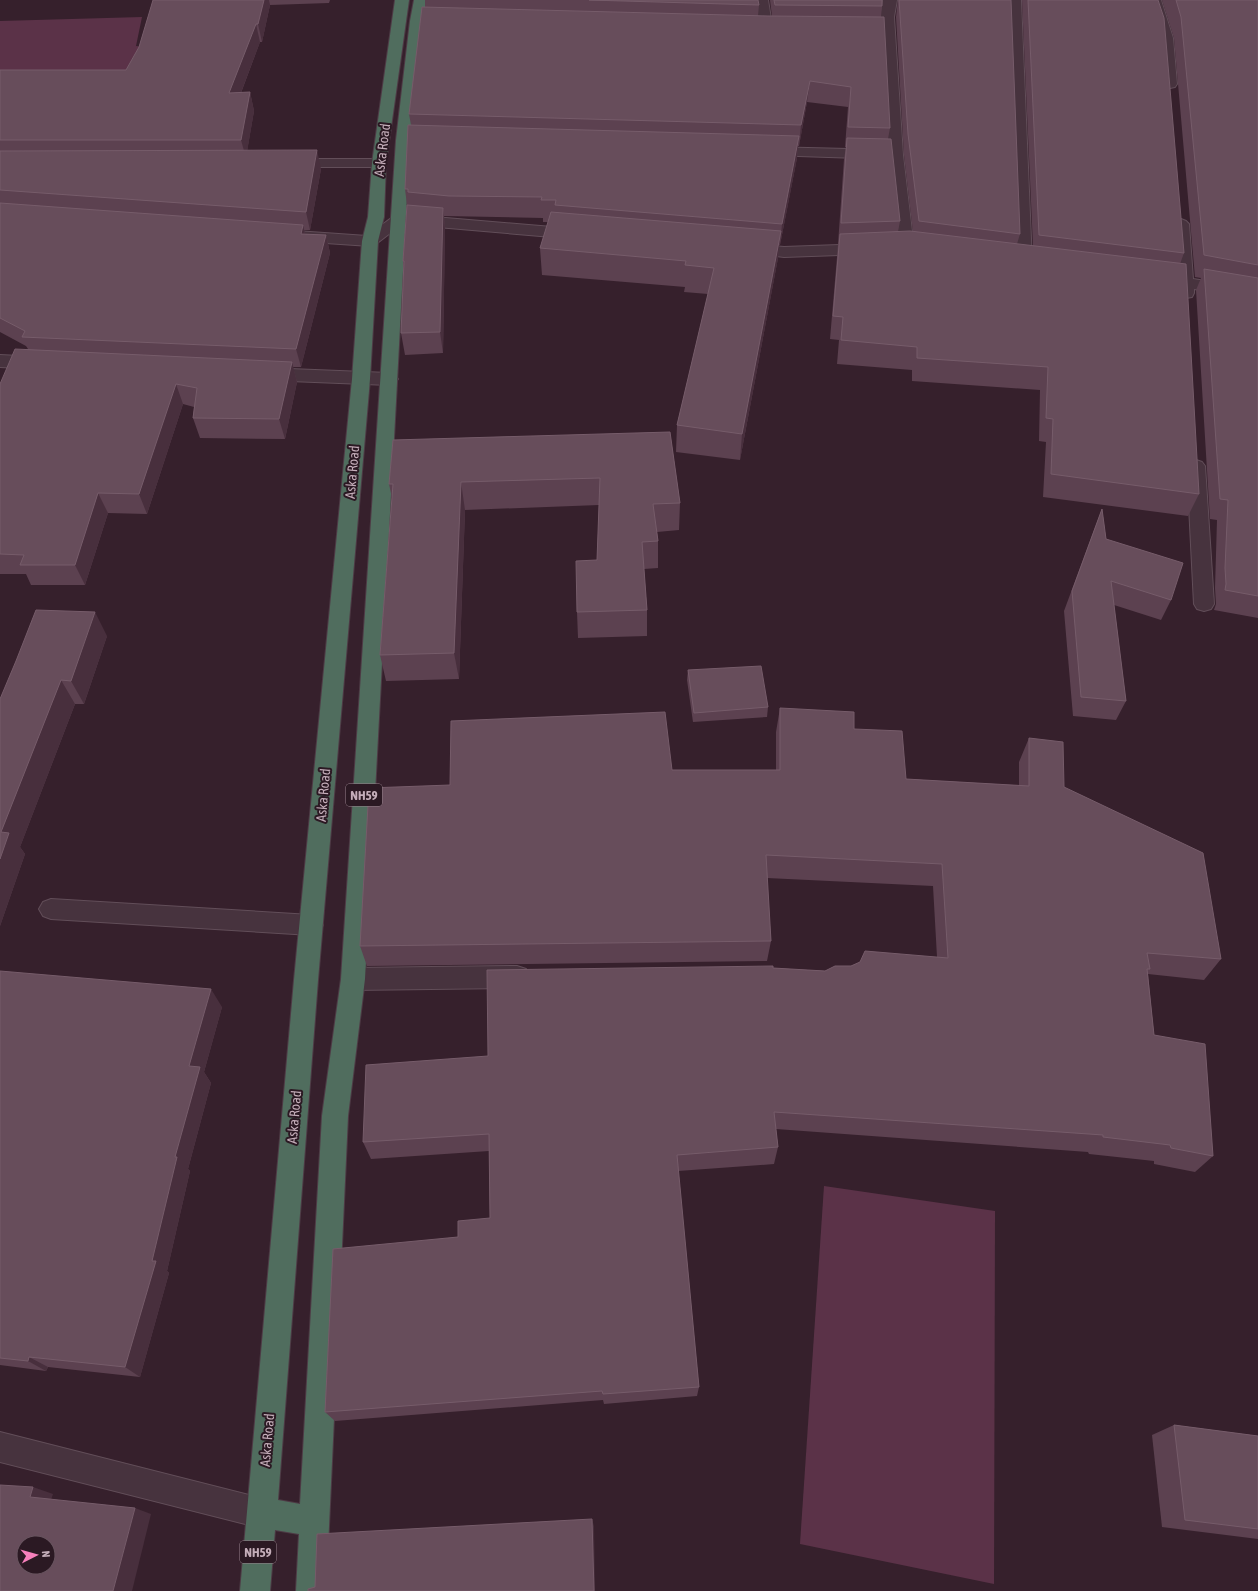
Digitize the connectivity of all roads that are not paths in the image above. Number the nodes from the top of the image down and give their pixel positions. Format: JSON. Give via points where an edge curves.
{"nodes":[{"id":1,"x":402,"y":0,"type":"edge"},
{"id":2,"x":761,"y":0,"type":"edge"},
{"id":3,"x":890,"y":0,"type":"edge"},
{"id":4,"x":1014,"y":0,"type":"edge"},
{"id":5,"x":1154,"y":0,"type":"edge"},
{"id":6,"x":424,"y":14,"type":"edge"},
{"id":7,"x":750,"y":31,"type":"edge"},
{"id":8,"x":766,"y":31,"type":"junction"},
{"id":9,"x":781,"y":31,"type":"edge"},
{"id":10,"x":873,"y":32,"type":"edge"},
{"id":11,"x":888,"y":32,"type":"junction"},
{"id":12,"x":1171,"y":101,"type":"edge"},
{"id":13,"x":753,"y":151,"type":"edge"},
{"id":14,"x":896,"y":155,"type":"junction"},
{"id":15,"x":277,"y":163,"type":"edge"},
{"id":16,"x":379,"y":163,"type":"junction"},
{"id":17,"x":1180,"y":211,"type":"edge"},
{"id":18,"x":399,"y":219,"type":"junction"},
{"id":19,"x":283,"y":235,"type":"edge"},
{"id":20,"x":588,"y":235,"type":"edge"},
{"id":21,"x":370,"y":241,"type":"junction"},
{"id":22,"x":737,"y":248,"type":"edge"},
{"id":23,"x":893,"y":249,"type":"junction"},
{"id":24,"x":921,"y":250,"type":"edge"},
{"id":25,"x":1008,"y":261,"type":"edge"},
{"id":26,"x":1139,"y":277,"type":"edge"},
{"id":27,"x":1186,"y":282,"type":"junction"},
{"id":28,"x":1258,"y":294,"type":"edge"},
{"id":29,"x":1187,"y":306,"type":"edge"},
{"id":30,"x":0,"y":361,"type":"edge"},
{"id":31,"x":55,"y":364,"type":"edge"},
{"id":32,"x":251,"y":373,"type":"edge"},
{"id":33,"x":361,"y":378,"type":"junction"},
{"id":34,"x":389,"y":379,"type":"junction"},
{"id":35,"x":1195,"y":447,"type":"edge"},
{"id":36,"x":1204,"y":604,"type":"dead end"},
{"id":37,"x":51,"y":909,"type":"dead end"},
{"id":38,"x":311,"y":925,"type":"junction"},
{"id":39,"x":535,"y":977,"type":"edge"},
{"id":40,"x":353,"y":979,"type":"junction"},
{"id":41,"x":0,"y":1447,"type":"edge"},
{"id":42,"x":260,"y":1513,"type":"junction"},
{"id":43,"x":315,"y":1521,"type":"junction"},
{"id":44,"x":255,"y":1591,"type":"edge"},
{"id":45,"x":311,"y":1591,"type":"edge"}],
"edges":[{"from":1,"to":16,"type":"highway","name":"Aska Road","number":"NH59"},
{"from":2,"to":8,"type":"street"},
{"from":3,"to":11,"type":"street"},
{"from":4,"to":25,"type":"street","via":[[1031,264]]},
{"from":5,"to":12,"type":"street","via":[[1166,38]]},
{"from":6,"to":18,"type":"highway","number":"NH59","via":[[411,140]]},
{"from":7,"to":8,"type":"street"},
{"from":8,"to":9,"type":"street"},
{"from":10,"to":11,"type":"street"},
{"from":11,"to":14,"type":"street"},
{"from":13,"to":14,"type":"street"},
{"from":14,"to":23,"type":"street"},
{"from":15,"to":16,"type":"street"},
{"from":16,"to":21,"type":"highway","name":"Aska Road","number":"NH59","via":[[376,217]]},
{"from":17,"to":27,"type":"street"},
{"from":18,"to":20,"type":"street"},
{"from":18,"to":21,"type":"street"},
{"from":18,"to":34,"type":"highway","number":"NH59"},
{"from":19,"to":21,"type":"street"},
{"from":21,"to":33,"type":"highway","name":"Aska Road","number":"NH59"},
{"from":22,"to":23,"type":"street","via":[[784,252]]},
{"from":23,"to":24,"type":"street"},
{"from":26,"to":27,"type":"street"},
{"from":27,"to":28,"type":"street"},
{"from":27,"to":29,"type":"street"},
{"from":30,"to":31,"type":"street"},
{"from":32,"to":33,"type":"street"},
{"from":33,"to":34,"type":"street"},
{"from":33,"to":38,"type":"highway","name":"Aska Road","number":"NH59"},
{"from":34,"to":40,"type":"highway","number":"NH59"},
{"from":35,"to":36,"type":"street"},
{"from":37,"to":38,"type":"street"},
{"from":38,"to":42,"type":"highway","name":"Aska Road","number":"NH59"},
{"from":39,"to":40,"type":"street"},
{"from":40,"to":43,"type":"highway","number":"NH59","via":[[335,1116]]},
{"from":41,"to":42,"type":"street"},
{"from":42,"to":43,"type":"highway"},
{"from":42,"to":44,"type":"highway","name":"Aska Road","number":"NH59"},
{"from":43,"to":45,"type":"highway","number":"NH59"}]}
